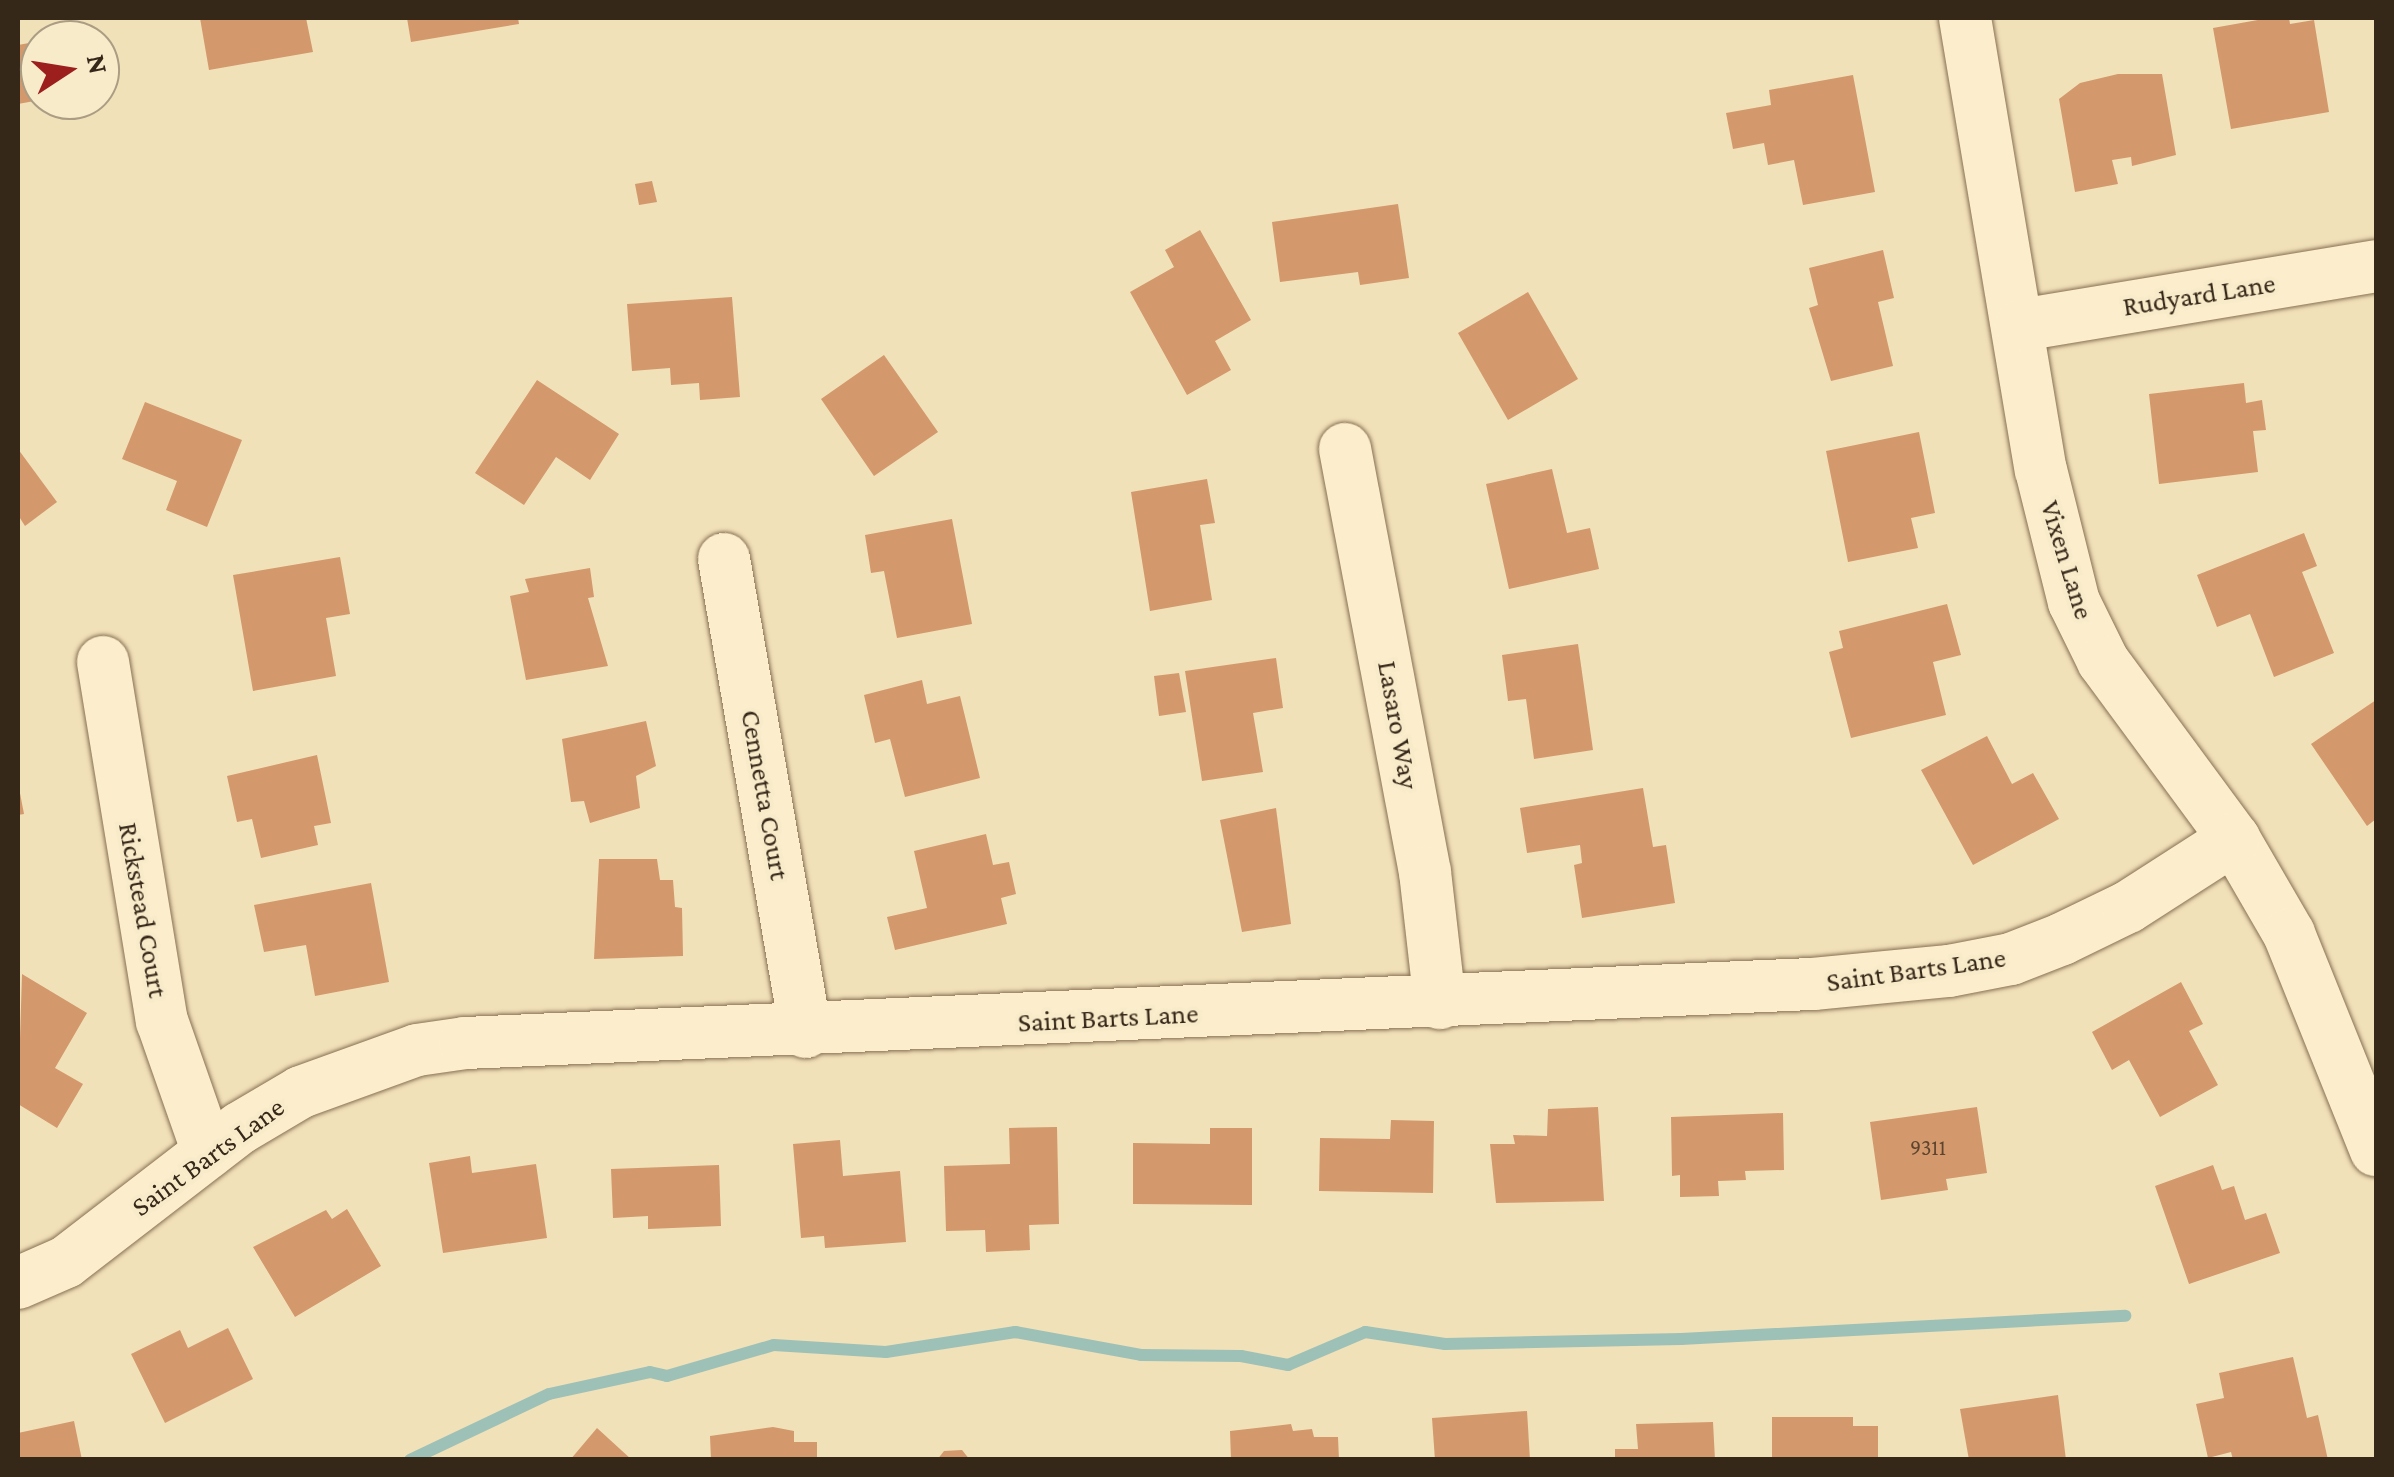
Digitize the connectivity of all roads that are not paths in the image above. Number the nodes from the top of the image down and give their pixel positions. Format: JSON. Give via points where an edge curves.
{"nodes":[{"id":1,"x":1965,"y":18,"type":"edge"},
{"id":2,"x":2376,"y":266,"type":"edge"},
{"id":3,"x":2021,"y":325,"type":"junction"},
{"id":4,"x":1345,"y":449,"type":"dead end"},
{"id":5,"x":724,"y":559,"type":"dead end"},
{"id":6,"x":102,"y":662,"type":"dead end"},
{"id":7,"x":2234,"y":839,"type":"junction"},
{"id":8,"x":1440,"y":1003,"type":"junction"},
{"id":9,"x":806,"y":1032,"type":"junction"},
{"id":10,"x":2376,"y":1150,"type":"edge"},
{"id":11,"x":208,"y":1152,"type":"junction"},
{"id":12,"x":18,"y":1283,"type":"edge"}],
"edges":[{"from":1,"to":3,"type":"street","name":"Vixen Lane"},
{"from":2,"to":3,"type":"street","name":"Rudyard Lane"},
{"from":3,"to":7,"type":"street","name":"Vixen Lane","via":[[2041,470],[2074,602],[2102,660]]},
{"from":4,"to":8,"type":"street","name":"Lasaro Way","via":[[1425,872]]},
{"from":5,"to":9,"type":"street","name":"Cennetta Court"},
{"from":6,"to":11,"type":"street","name":"Rickstead Court","via":[[162,1022]]},
{"from":7,"to":8,"type":"street","name":"Saint Barts Lane","via":[[2128,907],[2011,960],[1813,984]]},
{"from":7,"to":10,"type":"street","name":"Vixen Lane","via":[[2322,1002]]},
{"from":8,"to":9,"type":"street","name":"Saint Barts Lane"},
{"from":9,"to":11,"type":"street","name":"Saint Barts Lane","via":[[465,1042],[417,1050],[301,1092]]},
{"from":11,"to":12,"type":"street","name":"Saint Barts Lane","via":[[66,1262]]}]}
